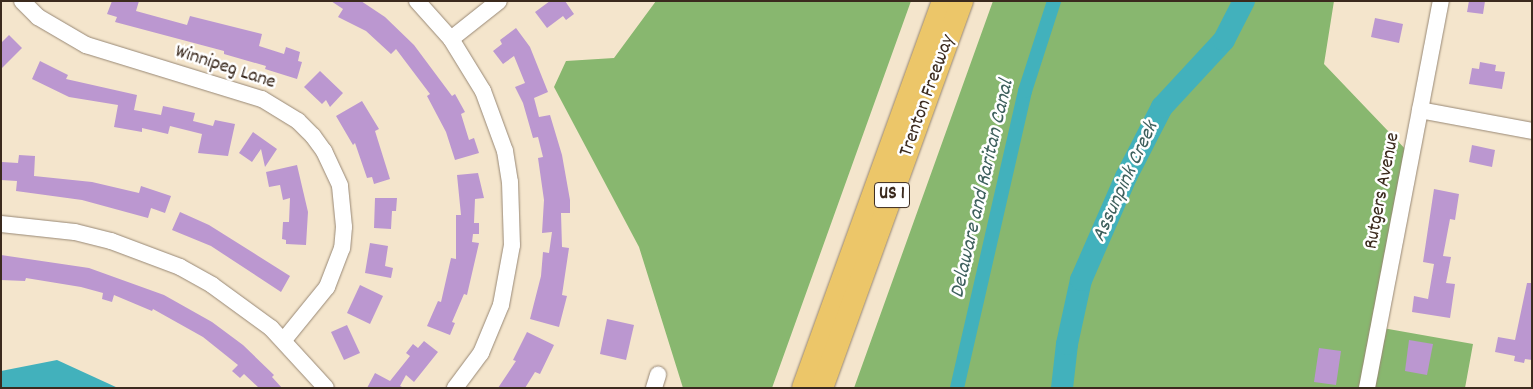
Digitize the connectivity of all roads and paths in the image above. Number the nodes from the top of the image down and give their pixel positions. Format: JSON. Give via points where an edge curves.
{"nodes":[{"id":1,"x":22,"y":1,"type":"edge"},
{"id":2,"x":417,"y":1,"type":"edge"},
{"id":3,"x":498,"y":1,"type":"edge"},
{"id":4,"x":943,"y":1,"type":"edge"},
{"id":5,"x":962,"y":1,"type":"edge"},
{"id":6,"x":1441,"y":1,"type":"edge"},
{"id":7,"x":451,"y":39,"type":"junction"},
{"id":8,"x":1420,"y":110,"type":"junction"},
{"id":9,"x":1532,"y":130,"type":"edge"},
{"id":10,"x":1,"y":224,"type":"edge"},
{"id":11,"x":284,"y":340,"type":"junction"},
{"id":12,"x":326,"y":388,"type":"edge"},
{"id":13,"x":456,"y":388,"type":"edge"},
{"id":14,"x":803,"y":388,"type":"edge"},
{"id":15,"x":822,"y":388,"type":"edge"},
{"id":16,"x":1367,"y":388,"type":"edge"}],
"edges":[{"from":1,"to":11,"type":"street","name":"Winnipeg Lane","via":[[46,22],[86,45],[262,99],[281,109],[313,136],[340,186],[344,207],[342,248],[327,287]]},
{"from":2,"to":7,"type":"street"},
{"from":3,"to":7,"type":"street"},
{"from":4,"to":14,"type":"highway","name":"Trenton Freeway","number":"US 1"},
{"from":5,"to":15,"type":"highway","name":"Trenton Freeway","number":"US 1"},
{"from":6,"to":8,"type":"street","name":"Rutgers Avenue"},
{"from":7,"to":13,"type":"street","via":[[476,78],[495,120],[509,174],[513,213],[512,245],[502,305],[480,353]]},
{"from":8,"to":9,"type":"street"},
{"from":8,"to":16,"type":"street","name":"Rutgers Avenue"},
{"from":10,"to":11,"type":"street","via":[[75,232],[146,253],[212,285]]},
{"from":11,"to":12,"type":"street"}]}
